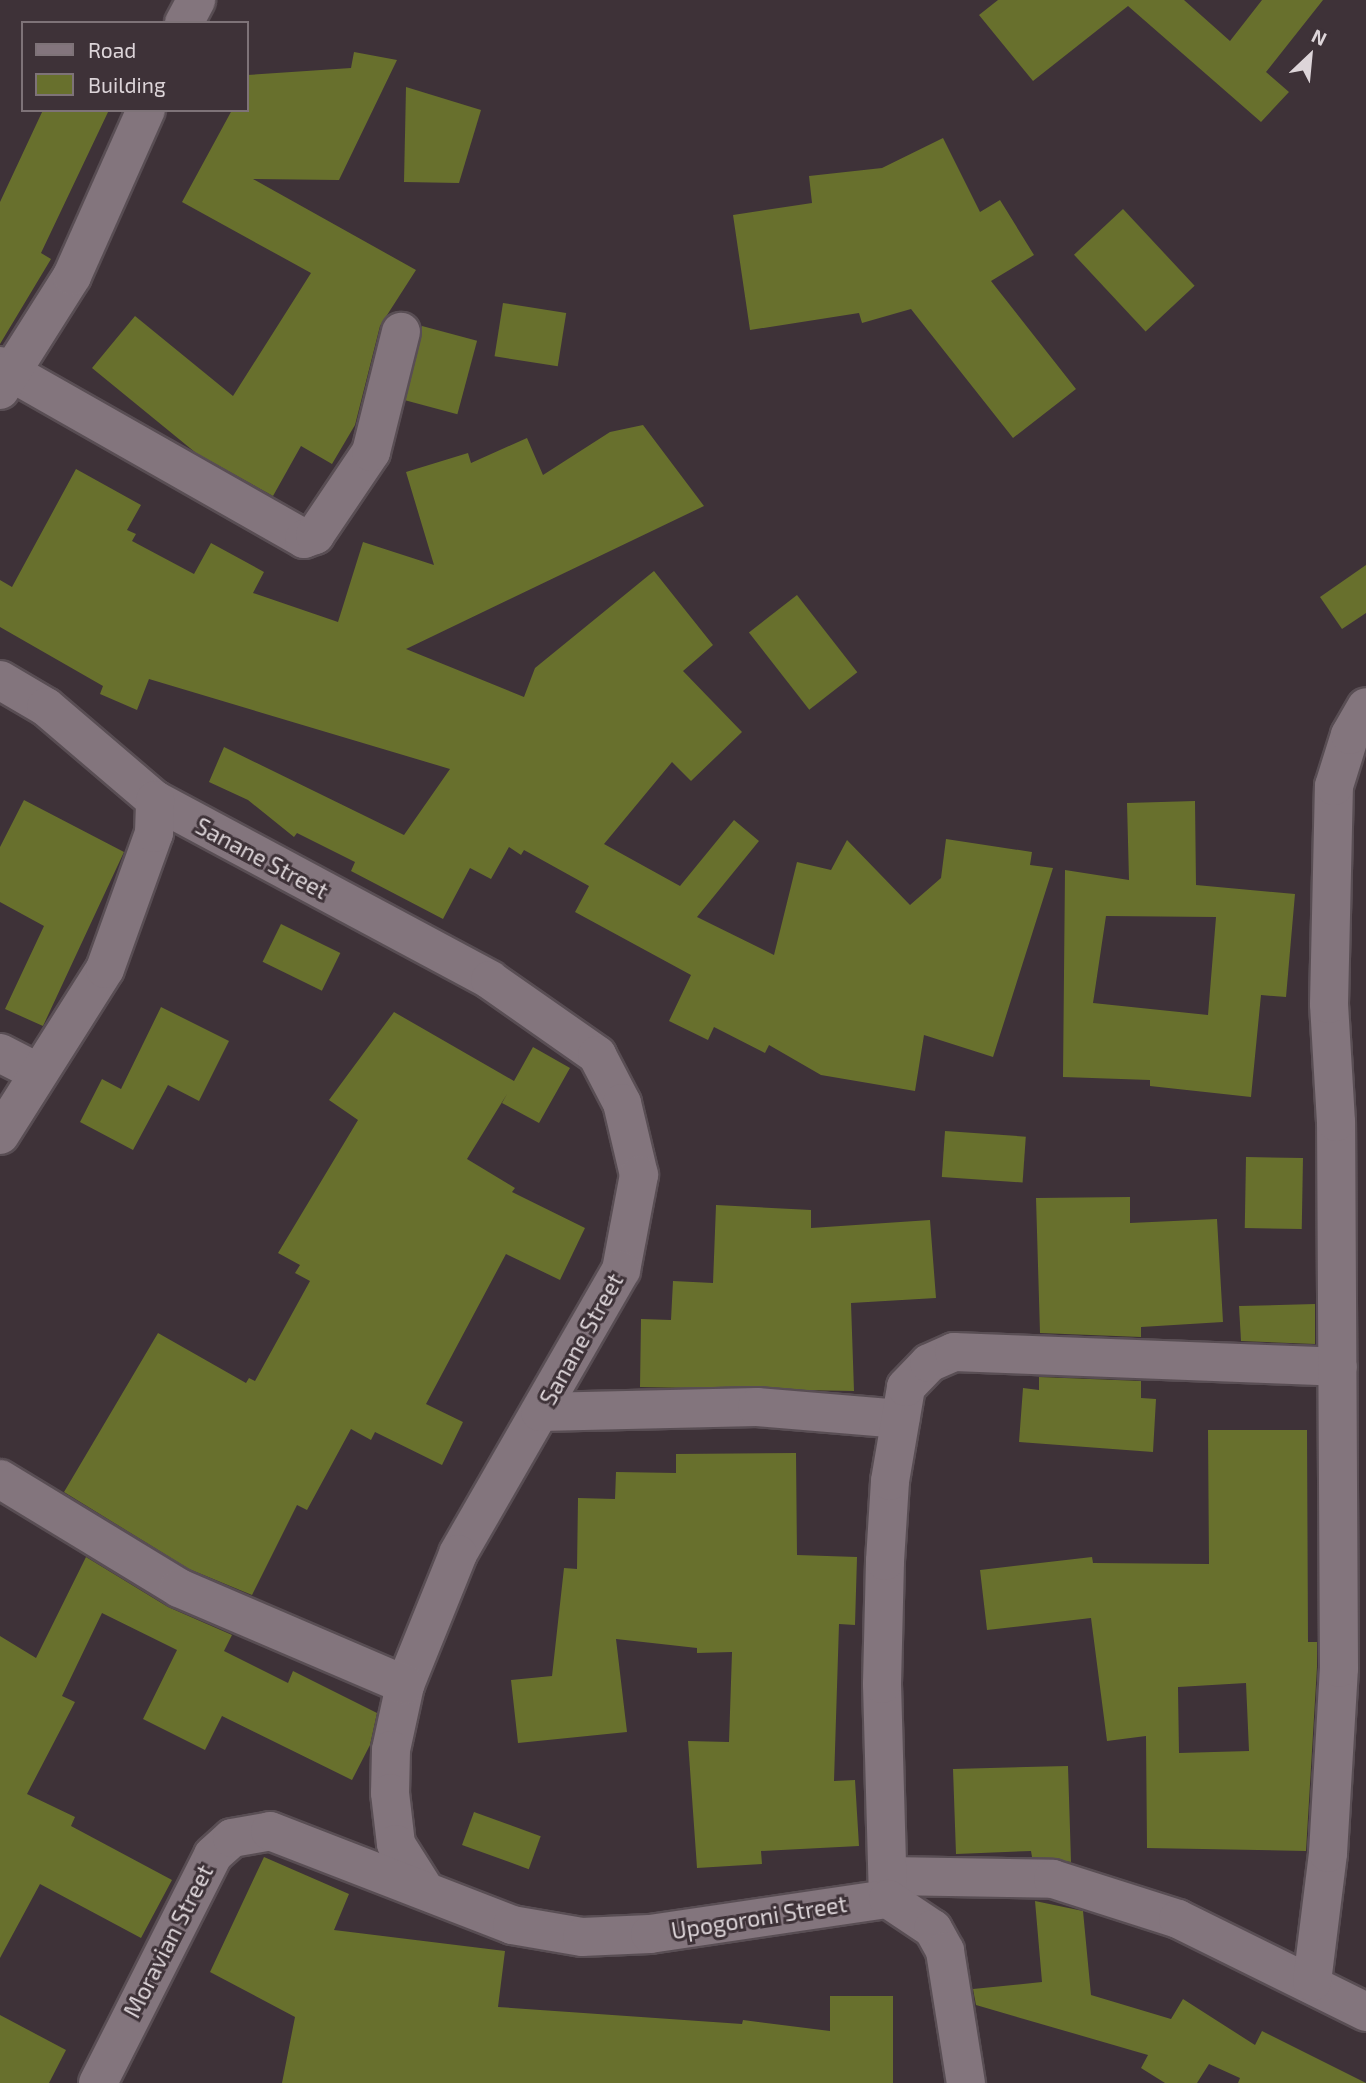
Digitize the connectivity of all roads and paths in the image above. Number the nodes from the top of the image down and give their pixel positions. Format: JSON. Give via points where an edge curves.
{"nodes":[{"id":1,"x":196,"y":0,"type":"edge"},
{"id":2,"x":185,"y":21,"type":"edge"},
{"id":3,"x":145,"y":112,"type":"edge"},
{"id":4,"x":401,"y":332,"type":"dead end"},
{"id":5,"x":3,"y":376,"type":"edge"},
{"id":6,"x":0,"y":680,"type":"edge"},
{"id":7,"x":1366,"y":707,"type":"edge"},
{"id":8,"x":155,"y":800,"type":"junction"},
{"id":9,"x":0,"y":1053,"type":"edge"},
{"id":10,"x":37,"y":1073,"type":"junction"},
{"id":11,"x":0,"y":1135,"type":"edge"},
{"id":12,"x":1338,"y":1367,"type":"junction"},
{"id":13,"x":540,"y":1412,"type":"junction"},
{"id":14,"x":900,"y":1419,"type":"junction"},
{"id":15,"x":0,"y":1479,"type":"edge"},
{"id":16,"x":405,"y":1685,"type":"junction"},
{"id":17,"x":889,"y":1887,"type":"junction"},
{"id":18,"x":425,"y":1890,"type":"junction"},
{"id":19,"x":1312,"y":1983,"type":"junction"},
{"id":20,"x":1366,"y":2012,"type":"edge"},
{"id":21,"x":98,"y":2083,"type":"edge"},
{"id":22,"x":966,"y":2083,"type":"edge"}],
"edges":[{"from":1,"to":2,"type":"street"},
{"from":3,"to":5,"type":"street","via":[[72,276]]},
{"from":4,"to":5,"type":"street","via":[[371,452],[315,535],[304,539]]},
{"from":6,"to":8,"type":"street","name":"Sanane Street","via":[[46,707]]},
{"from":7,"to":12,"type":"street","via":[[1350,735],[1334,786],[1329,1004]]},
{"from":8,"to":10,"type":"street","via":[[154,833],[105,969]]},
{"from":8,"to":13,"type":"street","name":"Sanane Street","via":[[490,980],[597,1055],[622,1102],[639,1175],[621,1270]]},
{"from":9,"to":10,"type":"street"},
{"from":10,"to":11,"type":"street"},
{"from":12,"to":14,"type":"street","via":[[954,1352],[929,1363],[906,1387]]},
{"from":12,"to":19,"type":"street","via":[[1339,1668],[1328,1853]]},
{"from":13,"to":14,"type":"street","via":[[757,1407]]},
{"from":13,"to":16,"type":"street","name":"Sanane Street","via":[[458,1554]]},
{"from":14,"to":17,"type":"street","via":[[890,1481],[885,1575]]},
{"from":15,"to":16,"type":"street","via":[[179,1588]]},
{"from":16,"to":18,"type":"street","name":"Sanane Street","via":[[391,1750],[390,1793],[396,1844]]},
{"from":17,"to":18,"type":"street","name":"Upogoroni Street","via":[[650,1934],[582,1937],[512,1925]]},
{"from":17,"to":19,"type":"street","name":"Upogoroni Street","via":[[1054,1879],[1178,1919]]},
{"from":17,"to":22,"type":"street","via":[[933,1929],[945,1951]]},
{"from":18,"to":21,"type":"street","name":"Moravian Street","via":[[270,1831],[232,1839],[213,1855]]},
{"from":19,"to":20,"type":"street","name":"Upogoroni Street"}]}
